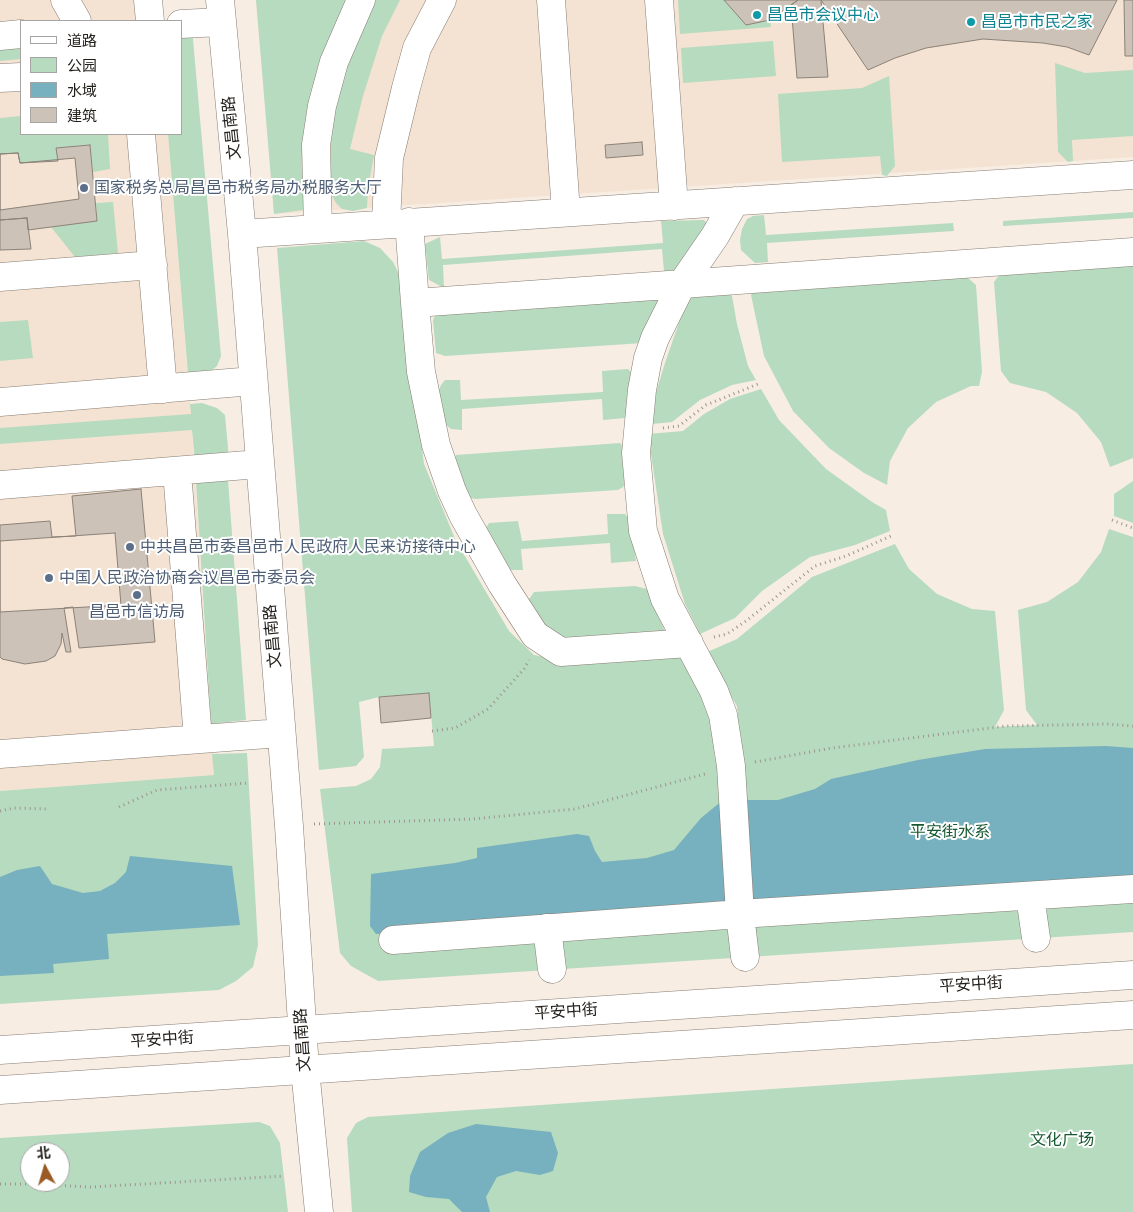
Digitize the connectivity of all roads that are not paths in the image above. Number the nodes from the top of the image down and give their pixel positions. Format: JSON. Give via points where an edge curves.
{"nodes":[{"id":1,"x":65,"y":0,"type":"edge"},
{"id":2,"x":148,"y":0,"type":"edge"},
{"id":3,"x":361,"y":0,"type":"edge"},
{"id":4,"x":442,"y":0,"type":"edge"},
{"id":5,"x":551,"y":0,"type":"edge"},
{"id":6,"x":659,"y":0,"type":"edge"},
{"id":7,"x":220,"y":11,"type":"edge"},
{"id":8,"x":76,"y":20,"type":"edge"},
{"id":9,"x":150,"y":20,"type":"edge"},
{"id":10,"x":182,"y":24,"type":"edge"},
{"id":11,"x":20,"y":34,"type":"edge"},
{"id":12,"x":0,"y":36,"type":"edge"},
{"id":13,"x":20,"y":77,"type":"edge"},
{"id":14,"x":0,"y":78,"type":"edge"},
{"id":15,"x":141,"y":135,"type":"edge"},
{"id":16,"x":1133,"y":175,"type":"edge"},
{"id":17,"x":735,"y":201,"type":"junction"},
{"id":18,"x":674,"y":206,"type":"junction"},
{"id":19,"x":566,"y":212,"type":"junction"},
{"id":20,"x":398,"y":223,"type":"junction"},
{"id":21,"x":318,"y":229,"type":"junction"},
{"id":22,"x":242,"y":234,"type":"junction"},
{"id":23,"x":1133,"y":252,"type":"edge"},
{"id":24,"x":152,"y":265,"type":"junction"},
{"id":25,"x":0,"y":277,"type":"edge"},
{"id":26,"x":682,"y":284,"type":"junction"},
{"id":27,"x":414,"y":303,"type":"junction"},
{"id":28,"x":253,"y":381,"type":"junction"},
{"id":29,"x":163,"y":390,"type":"junction"},
{"id":30,"x":0,"y":402,"type":"edge"},
{"id":31,"x":259,"y":464,"type":"junction"},
{"id":32,"x":177,"y":471,"type":"junction"},
{"id":33,"x":0,"y":485,"type":"edge"},
{"id":34,"x":689,"y":644,"type":"junction"},
{"id":35,"x":281,"y":733,"type":"junction"},
{"id":36,"x":198,"y":739,"type":"junction"},
{"id":37,"x":0,"y":754,"type":"edge"},
{"id":38,"x":1133,"y":889,"type":"edge"},
{"id":39,"x":1030,"y":896,"type":"junction"},
{"id":40,"x":740,"y":914,"type":"junction"},
{"id":41,"x":547,"y":928,"type":"junction"},
{"id":42,"x":1036,"y":938,"type":"dead end"},
{"id":43,"x":393,"y":940,"type":"dead end"},
{"id":44,"x":745,"y":957,"type":"dead end"},
{"id":45,"x":552,"y":969,"type":"dead end"},
{"id":46,"x":1133,"y":974,"type":"edge"},
{"id":47,"x":1133,"y":1015,"type":"edge"},
{"id":48,"x":303,"y":1030,"type":"junction"},
{"id":49,"x":0,"y":1050,"type":"edge"},
{"id":50,"x":304,"y":1069,"type":"junction"},
{"id":51,"x":0,"y":1090,"type":"edge"},
{"id":52,"x":319,"y":1212,"type":"edge"}],
"edges":[{"from":1,"to":8,"type":"street"},
{"from":2,"to":9,"type":"street"},
{"from":3,"to":21,"type":"street","via":[[334,62],[322,106],[316,145]]},
{"from":4,"to":20,"type":"street","via":[[417,48],[389,158]]},
{"from":5,"to":19,"type":"street"},
{"from":6,"to":18,"type":"street"},
{"from":7,"to":10,"type":"street"},
{"from":7,"to":22,"type":"street","name":"文昌南路"},
{"from":11,"to":12,"type":"street"},
{"from":13,"to":14,"type":"street"},
{"from":15,"to":24,"type":"street"},
{"from":16,"to":17,"type":"street"},
{"from":17,"to":18,"type":"street"},
{"from":17,"to":26,"type":"street"},
{"from":18,"to":19,"type":"street"},
{"from":19,"to":20,"type":"street"},
{"from":20,"to":21,"type":"street"},
{"from":20,"to":27,"type":"street"},
{"from":21,"to":22,"type":"street"},
{"from":22,"to":28,"type":"street","name":"文昌南路"},
{"from":23,"to":26,"type":"street"},
{"from":24,"to":25,"type":"street"},
{"from":24,"to":29,"type":"street"},
{"from":26,"to":27,"type":"street"},
{"from":26,"to":34,"type":"street","via":[[648,358],[636,453],[643,531],[665,599]]},
{"from":27,"to":34,"type":"street","via":[[422,372],[436,445],[452,491],[502,584],[535,635],[561,652]]},
{"from":28,"to":29,"type":"street"},
{"from":28,"to":31,"type":"street","name":"文昌南路"},
{"from":29,"to":30,"type":"street"},
{"from":31,"to":32,"type":"street"},
{"from":31,"to":35,"type":"street","name":"文昌南路"},
{"from":32,"to":33,"type":"street"},
{"from":32,"to":36,"type":"street"},
{"from":34,"to":40,"type":"street","via":[[723,715],[731,766]]},
{"from":35,"to":36,"type":"street"},
{"from":35,"to":48,"type":"street","name":"文昌南路"},
{"from":36,"to":37,"type":"street"},
{"from":38,"to":39,"type":"street"},
{"from":39,"to":40,"type":"street"},
{"from":39,"to":42,"type":"street"},
{"from":40,"to":41,"type":"street"},
{"from":40,"to":44,"type":"street"},
{"from":41,"to":43,"type":"street"},
{"from":41,"to":45,"type":"street"},
{"from":46,"to":48,"type":"street","name":"平安中街"},
{"from":47,"to":50,"type":"street"},
{"from":48,"to":49,"type":"street","name":"平安中街"},
{"from":48,"to":50,"type":"street","name":"文昌南路"},
{"from":50,"to":51,"type":"street"},
{"from":50,"to":52,"type":"street","name":"文昌南路"}]}
